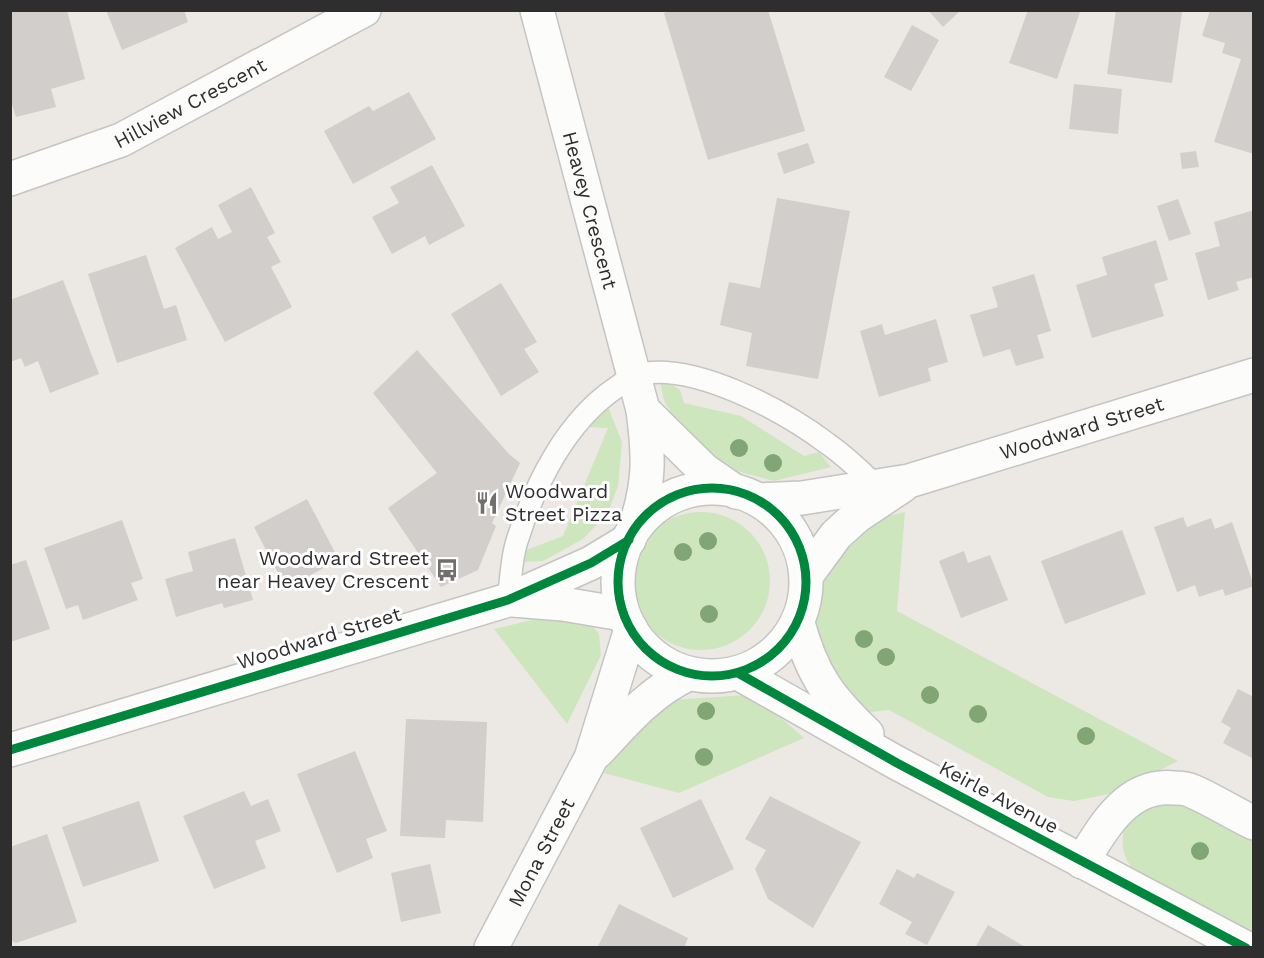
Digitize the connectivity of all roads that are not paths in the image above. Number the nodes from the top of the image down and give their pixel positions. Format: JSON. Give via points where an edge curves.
{"nodes":[{"id":1,"x":364,"y":10,"type":"edge"},
{"id":2,"x":537,"y":10,"type":"edge"},
{"id":3,"x":10,"y":179,"type":"edge"},
{"id":4,"x":1254,"y":375,"type":"edge"},
{"id":5,"x":634,"y":376,"type":"junction"},
{"id":6,"x":643,"y":410,"type":"junction"},
{"id":7,"x":909,"y":481,"type":"junction"},
{"id":8,"x":876,"y":486,"type":"junction"},
{"id":9,"x":747,"y":496,"type":"junction"},
{"id":10,"x":632,"y":532,"type":"junction"},
{"id":11,"x":806,"y":576,"type":"junction"},
{"id":12,"x":508,"y":600,"type":"junction"},
{"id":13,"x":626,"y":621,"type":"junction"},
{"id":14,"x":798,"y":623,"type":"junction"},
{"id":15,"x":738,"y":673,"type":"junction"},
{"id":16,"x":688,"y":674,"type":"junction"},
{"id":17,"x":10,"y":750,"type":"edge"},
{"id":18,"x":591,"y":758,"type":"junction"},
{"id":19,"x":897,"y":763,"type":"junction"},
{"id":20,"x":1254,"y":823,"type":"edge"},
{"id":21,"x":1082,"y":862,"type":"junction"},
{"id":22,"x":490,"y":948,"type":"edge"},
{"id":23,"x":1246,"y":948,"type":"edge"}],
"edges":[{"from":1,"to":3,"type":"street","name":"Hillview Crescent","via":[[121,140]]},
{"from":2,"to":5,"type":"street","name":"Heavey Crescent"},
{"from":4,"to":7,"type":"street","name":"Woodward Street"},
{"from":5,"to":6,"type":"street","name":"Heavey Crescent"},
{"from":5,"to":8,"type":"lane","via":[[661,371],[708,381],[768,405],[828,443]]},
{"from":5,"to":12,"type":"lane","via":[[605,395],[576,426],[542,479],[516,543]]},
{"from":6,"to":9,"type":"street","via":[[704,470]]},
{"from":6,"to":10,"type":"street","name":"Heavey Crescent","via":[[648,479]]},
{"from":7,"to":8,"type":"street","name":"Woodward Street"},
{"from":7,"to":11,"type":"street","name":"Woodward Street","via":[[857,516]]},
{"from":8,"to":9,"type":"street","name":"Woodward Street","via":[[802,498]]},
{"from":9,"to":10,"type":"street","via":[[718,487],[687,491],[659,504]]},
{"from":9,"to":11,"type":"street","via":[[774,510],[794,534],[806,563]]},
{"from":10,"to":12,"type":"street","name":"Woodward Street","via":[[591,563]]},
{"from":10,"to":13,"type":"street","via":[[621,553],[617,583]]},
{"from":11,"to":14,"type":"street","via":[[807,594]]},
{"from":12,"to":13,"type":"street","name":"Woodward Street","via":[[563,604]]},
{"from":12,"to":17,"type":"street","name":"Woodward Street"},
{"from":13,"to":16,"type":"street","via":[[637,641],[660,662]]},
{"from":13,"to":18,"type":"street","name":"Mona Street"},
{"from":14,"to":15,"type":"street","via":[[783,645],[763,663]]},
{"from":14,"to":19,"type":"street","name":"Keirle Avenue","via":[[817,676],[849,717]]},
{"from":15,"to":16,"type":"street","via":[[713,678]]},
{"from":15,"to":19,"type":"street","name":"Keirle Avenue"},
{"from":16,"to":18,"type":"street","name":"Mona Street","via":[[659,690],[635,710]]},
{"from":18,"to":22,"type":"street","name":"Mona Street"},
{"from":19,"to":21,"type":"street","name":"Keirle Avenue"},
{"from":20,"to":21,"type":"street","via":[[1190,789],[1163,787],[1142,793],[1121,806]]},
{"from":21,"to":23,"type":"street","name":"Keirle Avenue"}]}
